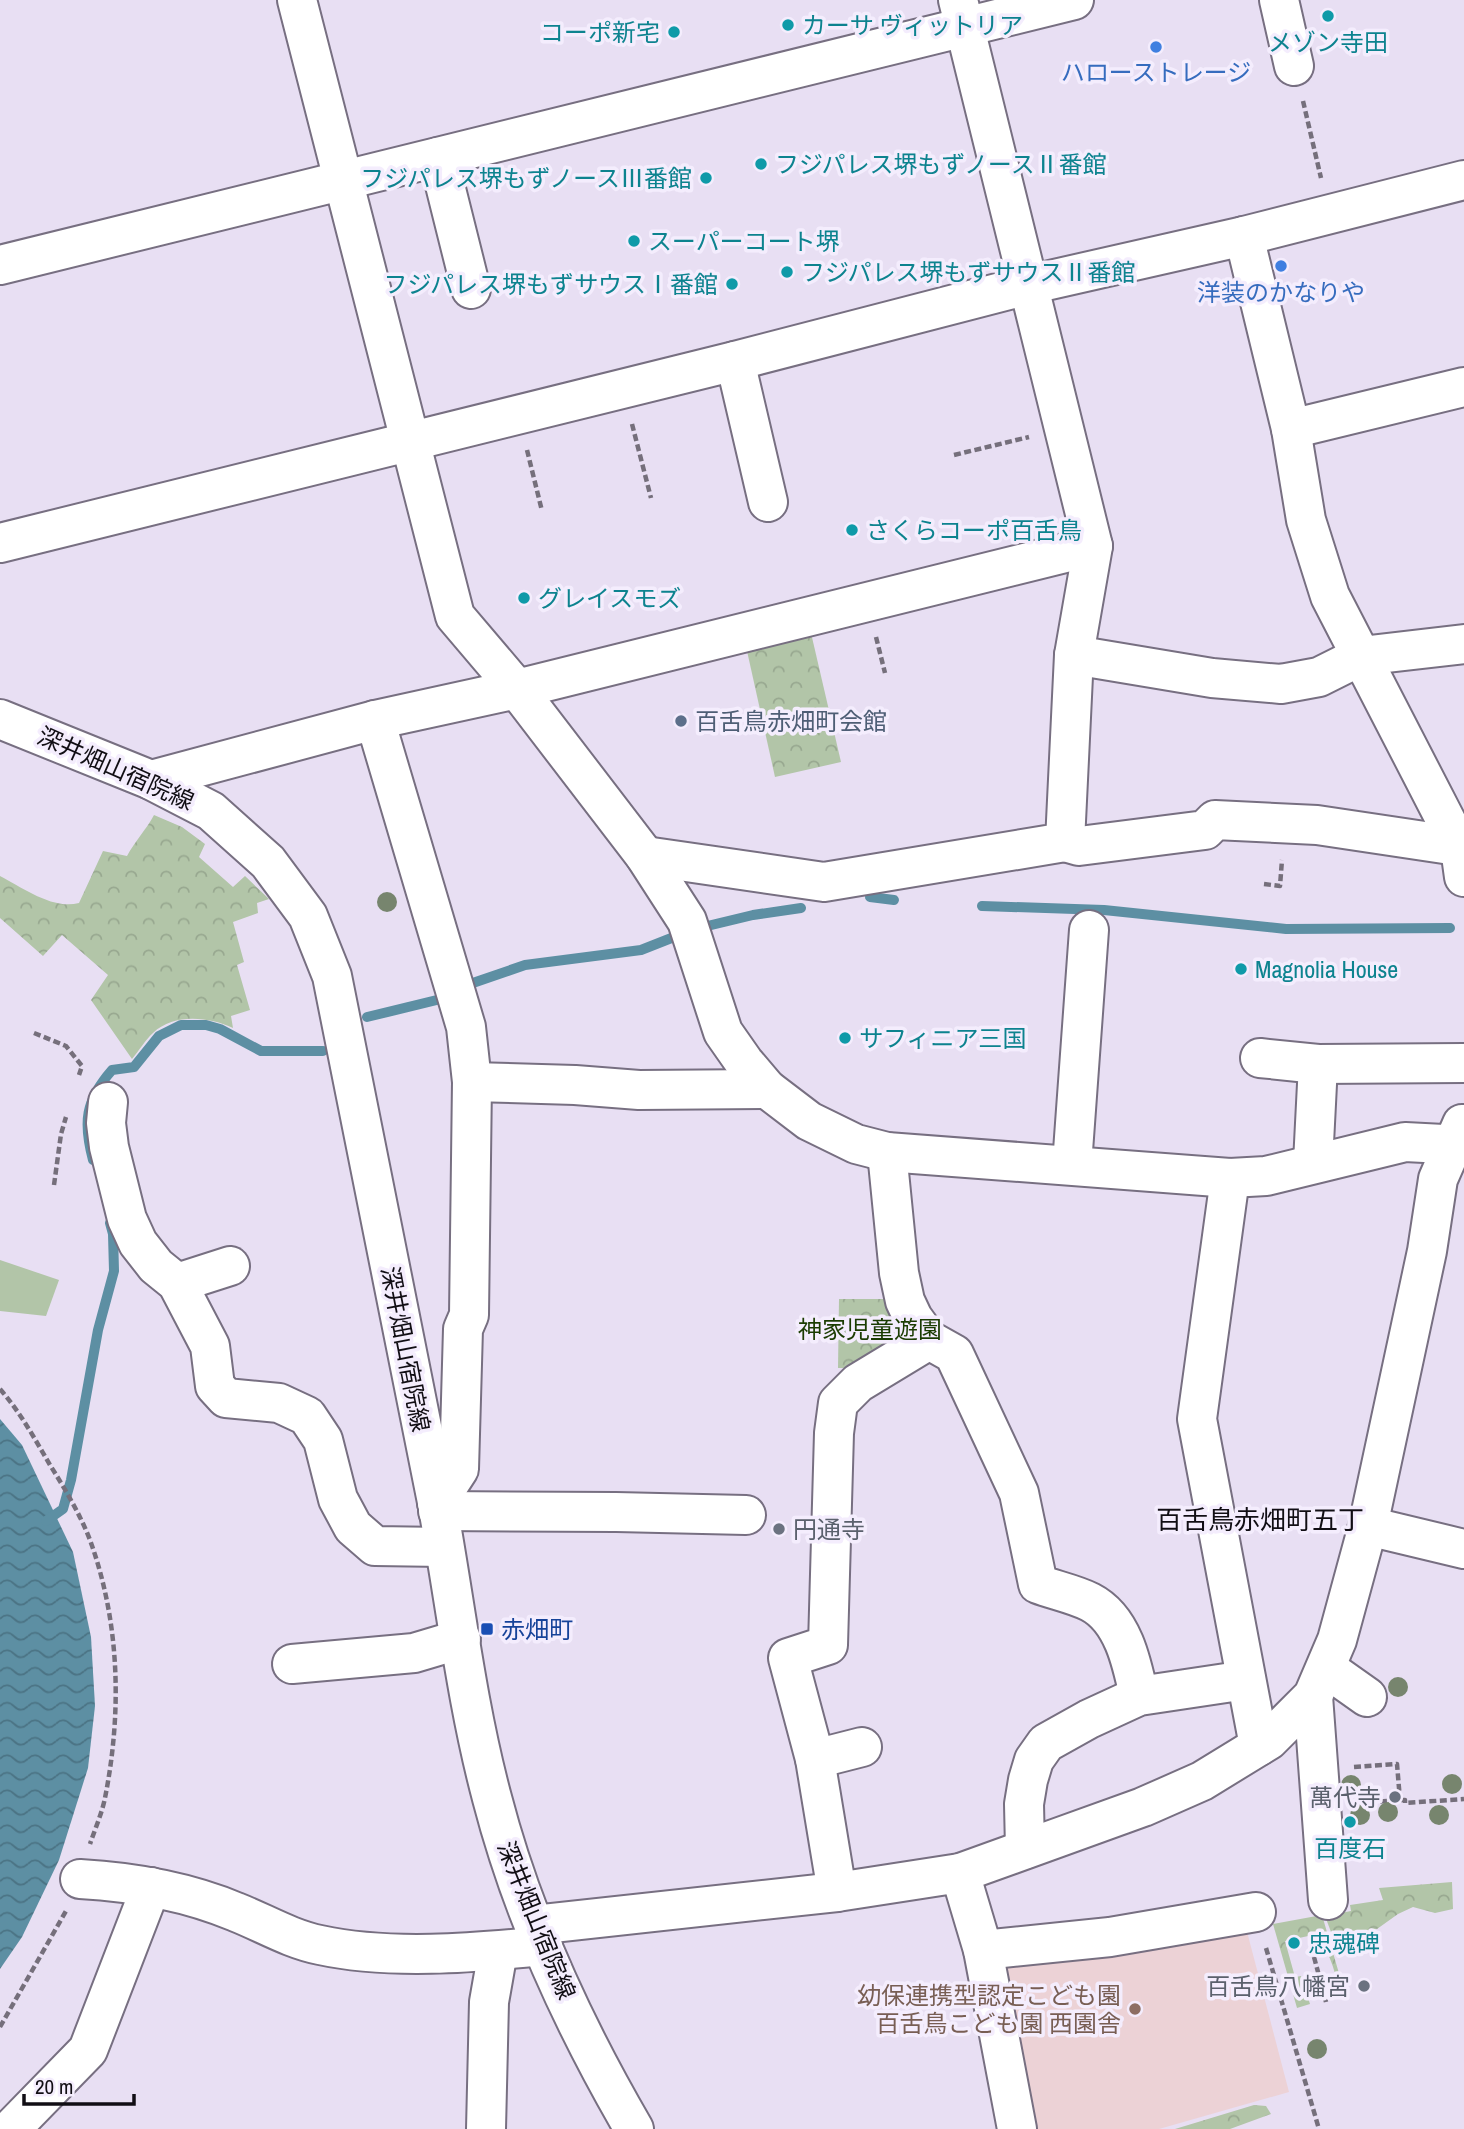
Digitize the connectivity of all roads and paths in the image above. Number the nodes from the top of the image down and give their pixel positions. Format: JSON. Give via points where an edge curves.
{"nodes":[{"id":1,"x":297,"y":0,"type":"edge"},
{"id":2,"x":1074,"y":0,"type":"edge"},
{"id":3,"x":1279,"y":0,"type":"edge"},
{"id":4,"x":961,"y":13,"type":"edge"},
{"id":5,"x":1294,"y":66,"type":"joint"},
{"id":6,"x":438,"y":157,"type":"junction"},
{"id":7,"x":343,"y":180,"type":"junction"},
{"id":8,"x":1464,"y":180,"type":"edge"},
{"id":9,"x":1329,"y":214,"type":"junction"},
{"id":10,"x":1244,"y":236,"type":"junction"},
{"id":11,"x":0,"y":265,"type":"edge"},
{"id":12,"x":1028,"y":285,"type":"junction"},
{"id":13,"x":471,"y":289,"type":"dead end"},
{"id":14,"x":735,"y":361,"type":"junction"},
{"id":15,"x":1464,"y":387,"type":"edge"},
{"id":16,"x":624,"y":389,"type":"junction"},
{"id":17,"x":519,"y":415,"type":"junction"},
{"id":18,"x":1064,"y":428,"type":"junction"},
{"id":19,"x":1291,"y":429,"type":"junction"},
{"id":20,"x":411,"y":441,"type":"junction"},
{"id":21,"x":954,"y":455,"type":"dead end"},
{"id":22,"x":650,"y":498,"type":"dead end"},
{"id":23,"x":768,"y":502,"type":"dead end"},
{"id":24,"x":542,"y":511,"type":"dead end"},
{"id":25,"x":0,"y":543,"type":"edge"},
{"id":26,"x":1093,"y":547,"type":"junction"},
{"id":27,"x":1464,"y":644,"type":"edge"},
{"id":28,"x":1074,"y":655,"type":"junction"},
{"id":29,"x":1361,"y":656,"type":"junction"},
{"id":30,"x":517,"y":689,"type":"junction"},
{"id":31,"x":0,"y":719,"type":"edge"},
{"id":32,"x":376,"y":720,"type":"junction"},
{"id":33,"x":151,"y":780,"type":"junction"},
{"id":34,"x":1065,"y":842,"type":"junction"},
{"id":35,"x":645,"y":856,"type":"junction"},
{"id":36,"x":1463,"y":857,"type":"edge"},
{"id":37,"x":1088,"y":930,"type":"dead end"},
{"id":38,"x":34,"y":1033,"type":"dead end"},
{"id":39,"x":1260,"y":1058,"type":"dead end"},
{"id":40,"x":1464,"y":1063,"type":"edge"},
{"id":41,"x":1318,"y":1064,"type":"junction"},
{"id":42,"x":78,"y":1077,"type":"dead end"},
{"id":43,"x":472,"y":1082,"type":"junction"},
{"id":44,"x":767,"y":1089,"type":"junction"},
{"id":45,"x":108,"y":1102,"type":"dead end"},
{"id":46,"x":68,"y":1112,"type":"dead end"},
{"id":47,"x":1460,"y":1136,"type":"edge"},
{"id":48,"x":887,"y":1152,"type":"junction"},
{"id":49,"x":1313,"y":1163,"type":"junction"},
{"id":50,"x":1072,"y":1165,"type":"junction"},
{"id":51,"x":1230,"y":1178,"type":"junction"},
{"id":52,"x":54,"y":1185,"type":"dead end"},
{"id":53,"x":230,"y":1265,"type":"dead end"},
{"id":54,"x":177,"y":1283,"type":"junction"},
{"id":55,"x":929,"y":1340,"type":"junction"},
{"id":56,"x":0,"y":1390,"type":"edge"},
{"id":57,"x":746,"y":1516,"type":"dead end"},
{"id":58,"x":440,"y":1520,"type":"junction"},
{"id":59,"x":1368,"y":1526,"type":"junction"},
{"id":60,"x":1464,"y":1549,"type":"edge"},
{"id":61,"x":461,"y":1639,"type":"junction"},
{"id":62,"x":292,"y":1664,"type":"dead end"},
{"id":63,"x":1247,"y":1681,"type":"junction"},
{"id":64,"x":1319,"y":1682,"type":"junction"},
{"id":65,"x":1139,"y":1696,"type":"junction"},
{"id":66,"x":1367,"y":1697,"type":"dead end"},
{"id":67,"x":1259,"y":1746,"type":"junction"},
{"id":68,"x":862,"y":1747,"type":"dead end"},
{"id":69,"x":815,"y":1759,"type":"junction"},
{"id":70,"x":1350,"y":1767,"type":"dead end"},
{"id":71,"x":1464,"y":1799,"type":"edge"},
{"id":72,"x":1400,"y":1800,"type":"junction"},
{"id":73,"x":1352,"y":1804,"type":"dead end"},
{"id":74,"x":1025,"y":1849,"type":"junction"},
{"id":75,"x":960,"y":1872,"type":"junction"},
{"id":76,"x":80,"y":1879,"type":"junction"},
{"id":77,"x":151,"y":1887,"type":"junction"},
{"id":78,"x":837,"y":1892,"type":"junction"},
{"id":79,"x":1328,"y":1900,"type":"dead end"},
{"id":80,"x":1256,"y":1912,"type":"joint"},
{"id":81,"x":538,"y":1935,"type":"junction"},
{"id":82,"x":983,"y":1950,"type":"junction"},
{"id":83,"x":498,"y":1951,"type":"junction"},
{"id":84,"x":1314,"y":1958,"type":"dead end"},
{"id":85,"x":1326,"y":2002,"type":"dead end"},
{"id":86,"x":0,"y":2027,"type":"edge"},
{"id":87,"x":11,"y":2129,"type":"edge"},
{"id":88,"x":486,"y":2129,"type":"edge"},
{"id":89,"x":634,"y":2129,"type":"edge"},
{"id":90,"x":1017,"y":2129,"type":"edge"},
{"id":91,"x":1319,"y":2129,"type":"edge"}],
"edges":[{"from":1,"to":7,"type":"street"},
{"from":2,"to":4,"type":"street"},
{"from":3,"to":5,"type":"street"},
{"from":4,"to":6,"type":"street"},
{"from":4,"to":12,"type":"street"},
{"from":5,"to":9,"type":"path"},
{"from":6,"to":7,"type":"street"},
{"from":6,"to":13,"type":"street"},
{"from":7,"to":11,"type":"street"},
{"from":7,"to":20,"type":"street"},
{"from":8,"to":9,"type":"street"},
{"from":9,"to":10,"type":"street"},
{"from":10,"to":12,"type":"street"},
{"from":10,"to":19,"type":"street"},
{"from":12,"to":14,"type":"street"},
{"from":12,"to":18,"type":"street"},
{"from":14,"to":16,"type":"street"},
{"from":14,"to":23,"type":"street"},
{"from":15,"to":19,"type":"street"},
{"from":16,"to":17,"type":"street"},
{"from":16,"to":22,"type":"path"},
{"from":17,"to":20,"type":"street"},
{"from":17,"to":24,"type":"path"},
{"from":18,"to":21,"type":"path"},
{"from":18,"to":26,"type":"street"},
{"from":19,"to":29,"type":"street","via":[[1306,520],[1331,596]]},
{"from":20,"to":25,"type":"street"},
{"from":20,"to":30,"type":"street","via":[[455,616]]},
{"from":26,"to":28,"type":"street"},
{"from":26,"to":30,"type":"street"},
{"from":27,"to":29,"type":"street"},
{"from":28,"to":29,"type":"street","via":[[1212,678],[1281,684],[1319,677]]},
{"from":28,"to":34,"type":"street"},
{"from":29,"to":36,"type":"street"},
{"from":30,"to":32,"type":"street"},
{"from":30,"to":35,"type":"street"},
{"from":31,"to":33,"type":"street","name":"深井畑山宿院線"},
{"from":32,"to":33,"type":"street"},
{"from":32,"to":43,"type":"street","via":[[466,1027]]},
{"from":33,"to":58,"type":"street","name":"深井畑山宿院線","via":[[211,811],[268,862],[308,916],[332,976]]},
{"from":34,"to":35,"type":"street","via":[[824,882]]},
{"from":34,"to":36,"type":"street","via":[[1079,846],[1205,830],[1215,820],[1317,825]]},
{"from":35,"to":44,"type":"street","via":[[687,921],[723,1032]]},
{"from":37,"to":50,"type":"street"},
{"from":38,"to":42,"type":"path","via":[[66,1046],[82,1066]]},
{"from":39,"to":41,"type":"street"},
{"from":40,"to":41,"type":"street"},
{"from":41,"to":49,"type":"street"},
{"from":43,"to":44,"type":"street","via":[[639,1090]]},
{"from":43,"to":58,"type":"street","via":[[469,1315],[463,1329],[458,1469]]},
{"from":44,"to":48,"type":"street","via":[[809,1121],[856,1144]]},
{"from":45,"to":54,"type":"street","via":[[109,1147],[127,1219],[138,1243]]},
{"from":46,"to":52,"type":"path"},
{"from":47,"to":49,"type":"street","via":[[1405,1142]]},
{"from":47,"to":59,"type":"street","via":[[1438,1179]]},
{"from":48,"to":50,"type":"street"},
{"from":48,"to":55,"type":"street","via":[[905,1301]]},
{"from":49,"to":51,"type":"street","via":[[1266,1176]]},
{"from":50,"to":51,"type":"street"},
{"from":51,"to":63,"type":"street","via":[[1197,1419]]},
{"from":53,"to":54,"type":"street"},
{"from":54,"to":58,"type":"street","via":[[211,1346],[215,1385],[226,1398],[279,1403],[307,1416],[323,1440],[338,1499],[353,1527],[376,1546]]},
{"from":55,"to":65,"type":"street","via":[[954,1354],[1019,1493],[1038,1584],[1090,1602],[1110,1616],[1133,1668]]},
{"from":55,"to":69,"type":"street","via":[[858,1383],[838,1403],[828,1645],[788,1658]]},
{"from":56,"to":76,"type":"path","via":[[67,1493],[89,1538],[108,1599],[115,1643],[113,1736],[104,1799]]},
{"from":57,"to":58,"type":"street","via":[[616,1512]]},
{"from":58,"to":61,"type":"street","name":"深井畑山宿院線"},
{"from":59,"to":60,"type":"street"},
{"from":59,"to":64,"type":"street","via":[[1337,1640]]},
{"from":61,"to":62,"type":"street","via":[[414,1653]]},
{"from":61,"to":81,"type":"street","name":"深井畑山宿院線","via":[[492,1798]]},
{"from":63,"to":65,"type":"street"},
{"from":63,"to":67,"type":"street"},
{"from":64,"to":66,"type":"street"},
{"from":64,"to":67,"type":"street"},
{"from":64,"to":79,"type":"street"},
{"from":65,"to":74,"type":"street","via":[[1046,1743],[1028,1780]]},
{"from":67,"to":74,"type":"street","via":[[1202,1781]]},
{"from":68,"to":69,"type":"street"},
{"from":69,"to":78,"type":"street"},
{"from":70,"to":72,"type":"path","via":[[1397,1763]]},
{"from":71,"to":72,"type":"path"},
{"from":72,"to":73,"type":"path"},
{"from":74,"to":75,"type":"street"},
{"from":75,"to":78,"type":"street"},
{"from":75,"to":82,"type":"street"},
{"from":76,"to":77,"type":"street"},
{"from":76,"to":86,"type":"path","via":[[52,1939]]},
{"from":77,"to":83,"type":"street","via":[[225,1908],[318,1945],[361,1952]]},
{"from":77,"to":87,"type":"street","via":[[88,2050]]},
{"from":78,"to":81,"type":"street"},
{"from":80,"to":82,"type":"street","via":[[1110,1937]]},
{"from":80,"to":91,"type":"path"},
{"from":81,"to":83,"type":"street"},
{"from":81,"to":89,"type":"street","name":"深井畑山宿院線"},
{"from":82,"to":90,"type":"street"},
{"from":83,"to":88,"type":"street","via":[[489,2002]]},
{"from":84,"to":85,"type":"path"}]}
